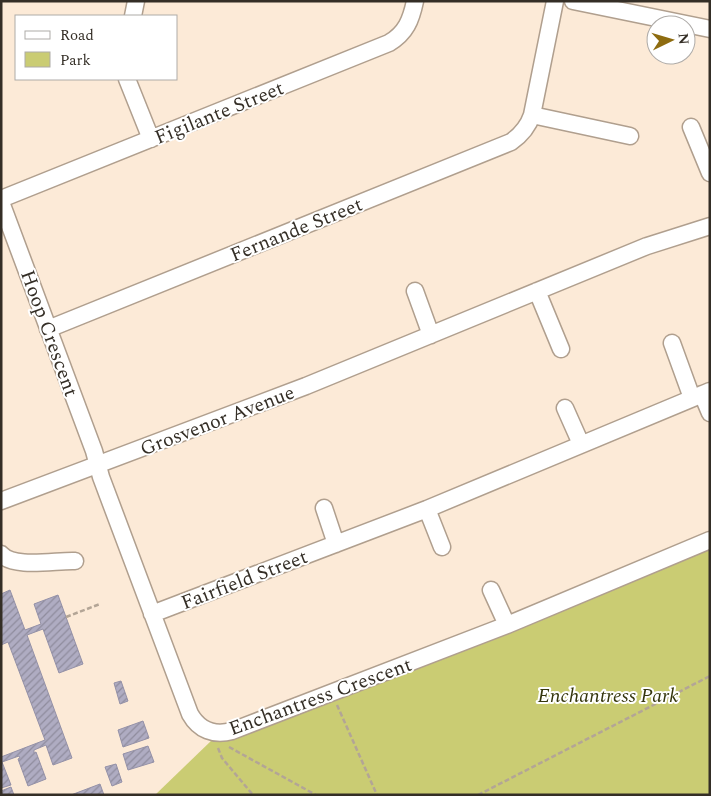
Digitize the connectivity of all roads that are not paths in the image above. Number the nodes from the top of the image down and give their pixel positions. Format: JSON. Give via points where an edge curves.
{"nodes":[{"id":1,"x":136,"y":1,"type":"edge"},
{"id":2,"x":415,"y":1,"type":"edge"},
{"id":3,"x":555,"y":1,"type":"edge"},
{"id":4,"x":573,"y":1,"type":"edge"},
{"id":5,"x":133,"y":15,"type":"edge"},
{"id":6,"x":710,"y":29,"type":"edge"},
{"id":7,"x":128,"y":80,"type":"edge"},
{"id":8,"x":532,"y":116,"type":"junction"},
{"id":9,"x":691,"y":127,"type":"dead end"},
{"id":10,"x":630,"y":136,"type":"dead end"},
{"id":11,"x":151,"y":139,"type":"junction"},
{"id":12,"x":710,"y":174,"type":"edge"},
{"id":13,"x":1,"y":201,"type":"edge"},
{"id":14,"x":710,"y":226,"type":"edge"},
{"id":15,"x":415,"y":291,"type":"dead end"},
{"id":16,"x":537,"y":291,"type":"junction"},
{"id":17,"x":48,"y":329,"type":"junction"},
{"id":18,"x":431,"y":335,"type":"junction"},
{"id":19,"x":672,"y":343,"type":"dead end"},
{"id":20,"x":561,"y":349,"type":"dead end"},
{"id":21,"x":701,"y":394,"type":"edge"},
{"id":22,"x":565,"y":408,"type":"dead end"},
{"id":23,"x":710,"y":413,"type":"edge"},
{"id":24,"x":581,"y":444,"type":"junction"},
{"id":25,"x":98,"y":465,"type":"junction"},
{"id":26,"x":1,"y":501,"type":"edge"},
{"id":27,"x":324,"y":508,"type":"dead end"},
{"id":28,"x":427,"y":509,"type":"junction"},
{"id":29,"x":710,"y":540,"type":"edge"},
{"id":30,"x":336,"y":544,"type":"junction"},
{"id":31,"x":442,"y":547,"type":"dead end"},
{"id":32,"x":1,"y":554,"type":"edge"},
{"id":33,"x":75,"y":561,"type":"dead end"},
{"id":34,"x":492,"y":590,"type":"dead end"},
{"id":35,"x":152,"y":614,"type":"junction"},
{"id":36,"x":507,"y":625,"type":"junction"}],
"edges":[{"from":1,"to":5,"type":"street"},
{"from":2,"to":11,"type":"street","name":"Figilante Street","via":[[406,29],[389,43]]},
{"from":3,"to":8,"type":"street","name":"Fernande Street"},
{"from":4,"to":6,"type":"street"},
{"from":7,"to":11,"type":"street"},
{"from":8,"to":10,"type":"street"},
{"from":8,"to":17,"type":"street","name":"Fernande Street","via":[[523,133],[511,142]]},
{"from":9,"to":12,"type":"street"},
{"from":11,"to":13,"type":"street","name":"Figilante Street"},
{"from":13,"to":17,"type":"street","name":"Hoop Crescent"},
{"from":14,"to":16,"type":"street","name":"Grosvenor Avenue","via":[[647,246]]},
{"from":15,"to":18,"type":"street"},
{"from":16,"to":18,"type":"street","name":"Grosvenor Avenue"},
{"from":16,"to":20,"type":"street"},
{"from":17,"to":25,"type":"street","name":"Hoop Crescent"},
{"from":18,"to":25,"type":"street","name":"Grosvenor Avenue"},
{"from":19,"to":21,"type":"street"},
{"from":21,"to":23,"type":"street"},
{"from":21,"to":24,"type":"street","name":"Fairfield Street"},
{"from":22,"to":24,"type":"street"},
{"from":24,"to":28,"type":"street","name":"Fairfield Street"},
{"from":25,"to":26,"type":"street","name":"Grosvenor Avenue"},
{"from":25,"to":35,"type":"street","name":"Enchantress Crescent"},
{"from":27,"to":30,"type":"street"},
{"from":28,"to":30,"type":"street","name":"Fairfield Street"},
{"from":28,"to":31,"type":"street"},
{"from":29,"to":36,"type":"street","name":"Enchantress Crescent"},
{"from":30,"to":35,"type":"street","name":"Fairfield Street"},
{"from":32,"to":33,"type":"street","via":[[15,562]]},
{"from":34,"to":36,"type":"street"},
{"from":35,"to":36,"type":"street","name":"Enchantress Crescent","via":[[190,714],[197,724],[213,732],[232,731]]}]}
